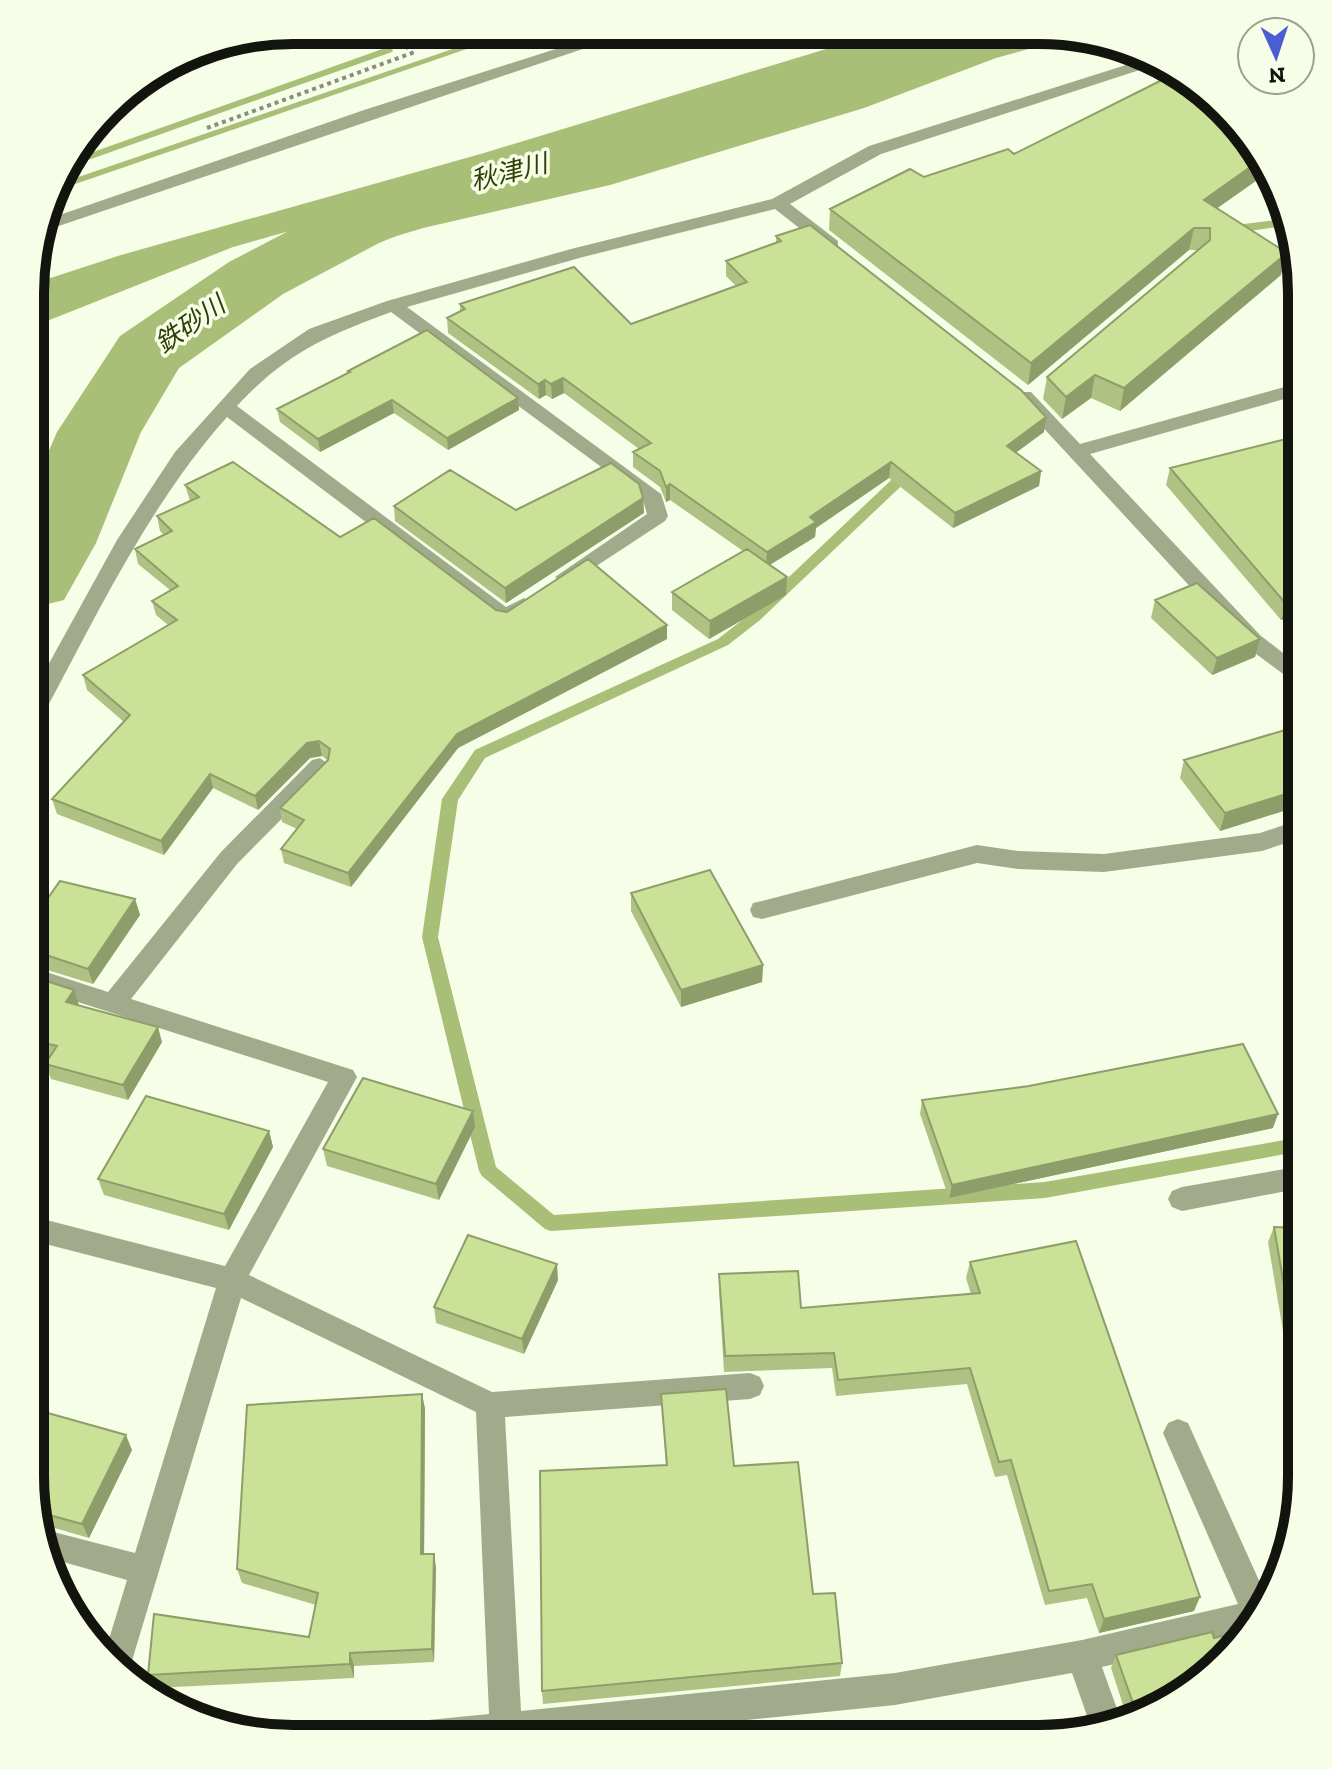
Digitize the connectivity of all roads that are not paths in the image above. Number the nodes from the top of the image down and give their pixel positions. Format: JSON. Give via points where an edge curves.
{"nodes":[{"id":1,"x":585,"y":45,"type":"edge"},
{"id":2,"x":1140,"y":66,"type":"edge"},
{"id":3,"x":778,"y":203,"type":"junction"},
{"id":4,"x":54,"y":223,"type":"edge"},
{"id":5,"x":853,"y":262,"type":"edge"},
{"id":6,"x":393,"y":305,"type":"junction"},
{"id":7,"x":1003,"y":379,"type":"edge"},
{"id":8,"x":1288,"y":392,"type":"edge"},
{"id":9,"x":226,"y":407,"type":"junction"},
{"id":10,"x":1076,"y":452,"type":"junction"},
{"id":11,"x":1288,"y":669,"type":"edge"},
{"id":12,"x":44,"y":693,"type":"edge"},
{"id":13,"x":320,"y":766,"type":"edge"},
{"id":14,"x":1288,"y":833,"type":"edge"},
{"id":15,"x":762,"y":910,"type":"dead end"},
{"id":16,"x":44,"y":981,"type":"edge"},
{"id":17,"x":114,"y":1003,"type":"junction"},
{"id":18,"x":1287,"y":1180,"type":"edge"},
{"id":19,"x":1182,"y":1199,"type":"dead end"},
{"id":20,"x":44,"y":1232,"type":"edge"},
{"id":21,"x":232,"y":1280,"type":"junction"},
{"id":22,"x":750,"y":1386,"type":"dead end"},
{"id":23,"x":490,"y":1405,"type":"junction"},
{"id":24,"x":1178,"y":1433,"type":"dead end"},
{"id":25,"x":54,"y":1545,"type":"edge"},
{"id":26,"x":144,"y":1570,"type":"junction"},
{"id":27,"x":1254,"y":1600,"type":"edge"},
{"id":28,"x":1243,"y":1618,"type":"edge"},
{"id":29,"x":120,"y":1654,"type":"edge"},
{"id":30,"x":1082,"y":1656,"type":"junction"},
{"id":31,"x":1103,"y":1716,"type":"edge"},
{"id":32,"x":506,"y":1725,"type":"edge"},
{"id":33,"x":584,"y":1725,"type":"edge"}],
"edges":[{"from":1,"to":4,"type":"street"},
{"from":2,"to":3,"type":"street","via":[[875,150]]},
{"from":3,"to":5,"type":"street"},
{"from":3,"to":6,"type":"street"},
{"from":6,"to":9,"type":"street","via":[[316,333],[257,373]]},
{"from":6,"to":9,"type":"street","via":[[651,494],[658,516],[506,617]]},
{"from":7,"to":10,"type":"street","via":[[1034,394]]},
{"from":8,"to":10,"type":"street"},
{"from":9,"to":12,"type":"street","via":[[182,456],[127,540]]},
{"from":10,"to":11,"type":"street","via":[[1252,640]]},
{"from":13,"to":17,"type":"street","via":[[229,858]]},
{"from":14,"to":15,"type":"street","via":[[1262,842],[1104,863],[977,854]]},
{"from":16,"to":17,"type":"street"},
{"from":17,"to":21,"type":"street","via":[[344,1077]]},
{"from":18,"to":19,"type":"street"},
{"from":20,"to":21,"type":"street"},
{"from":21,"to":23,"type":"street"},
{"from":21,"to":26,"type":"street"},
{"from":22,"to":23,"type":"street"},
{"from":23,"to":32,"type":"street"},
{"from":24,"to":27,"type":"street"},
{"from":25,"to":26,"type":"street"},
{"from":26,"to":29,"type":"street"},
{"from":28,"to":30,"type":"street"},
{"from":30,"to":31,"type":"street"},
{"from":30,"to":33,"type":"street","via":[[895,1689]]}]}
